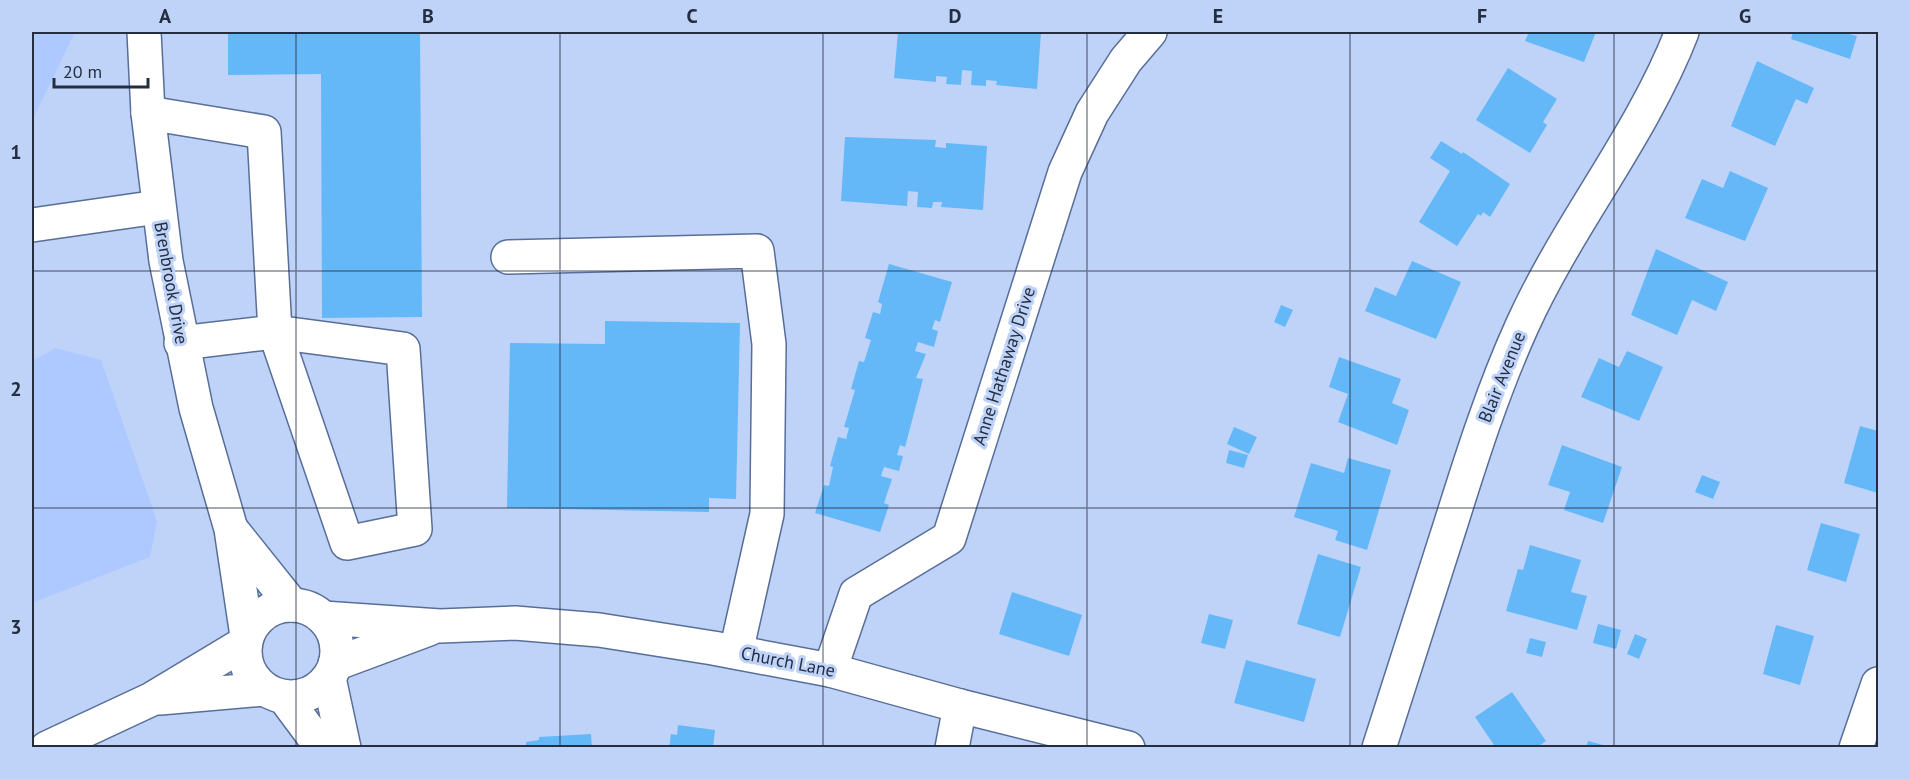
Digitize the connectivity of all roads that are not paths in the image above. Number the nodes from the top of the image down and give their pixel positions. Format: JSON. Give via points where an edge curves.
{"nodes":[{"id":1,"x":144,"y":32,"type":"edge"},
{"id":2,"x":1150,"y":32,"type":"edge"},
{"id":3,"x":1682,"y":32,"type":"edge"},
{"id":4,"x":148,"y":113,"type":"junction"},
{"id":5,"x":158,"y":207,"type":"junction"},
{"id":6,"x":32,"y":225,"type":"edge"},
{"id":7,"x":508,"y":257,"type":"dead end"},
{"id":8,"x":275,"y":332,"type":"junction"},
{"id":9,"x":181,"y":343,"type":"junction"},
{"id":10,"x":231,"y":529,"type":"junction"},
{"id":11,"x":292,"y":605,"type":"junction"},
{"id":12,"x":323,"y":618,"type":"junction"},
{"id":13,"x":440,"y":626,"type":"junction"},
{"id":14,"x":246,"y":639,"type":"junction"},
{"id":15,"x":736,"y":652,"type":"junction"},
{"id":16,"x":830,"y":670,"type":"junction"},
{"id":17,"x":332,"y":671,"type":"junction"},
{"id":18,"x":1878,"y":684,"type":"edge"},
{"id":19,"x":274,"y":693,"type":"junction"},
{"id":20,"x":152,"y":699,"type":"junction"},
{"id":21,"x":960,"y":706,"type":"junction"},
{"id":22,"x":47,"y":747,"type":"edge"},
{"id":23,"x":322,"y":747,"type":"edge"},
{"id":24,"x":344,"y":747,"type":"edge"},
{"id":25,"x":952,"y":747,"type":"edge"},
{"id":26,"x":1128,"y":747,"type":"edge"},
{"id":27,"x":1379,"y":747,"type":"edge"},
{"id":28,"x":1856,"y":747,"type":"edge"}],
"edges":[{"from":1,"to":4,"type":"street","name":"Brenbrook Drive"},
{"from":2,"to":16,"type":"street","name":"Anne Hathaway Drive","via":[[1126,60],[1092,113],[1065,172],[949,538],[856,594]]},
{"from":3,"to":27,"type":"street","name":"Blair Avenue","via":[[1645,112],[1563,248],[1523,324],[1492,394]]},
{"from":4,"to":5,"type":"street","name":"Brenbrook Drive"},
{"from":4,"to":8,"type":"street","via":[[264,132]]},
{"from":5,"to":6,"type":"street"},
{"from":5,"to":9,"type":"street","name":"Brenbrook Drive"},
{"from":7,"to":15,"type":"street","via":[[757,252],[768,344],[767,514]]},
{"from":8,"to":8,"type":"street","via":[[347,543],[415,529],[403,349]]},
{"from":8,"to":9,"type":"street"},
{"from":9,"to":10,"type":"street","name":"Brenbrook Drive"},
{"from":10,"to":11,"type":"street","name":"Brenbrook Drive"},
{"from":10,"to":14,"type":"street","name":"Brenbrook Drive"},
{"from":11,"to":12,"type":"street"},
{"from":11,"to":14,"type":"street","via":[[265,613]]},
{"from":12,"to":13,"type":"street","name":"Church Lane"},
{"from":12,"to":17,"type":"street","via":[[336,639]]},
{"from":13,"to":15,"type":"street","name":"Church Lane","via":[[515,623],[600,630]]},
{"from":13,"to":17,"type":"street","name":"Church Lane"},
{"from":14,"to":19,"type":"street","via":[[248,669]]},
{"from":14,"to":20,"type":"street"},
{"from":15,"to":16,"type":"street","name":"Church Lane"},
{"from":16,"to":21,"type":"street","name":"Church Lane"},
{"from":17,"to":19,"type":"street","via":[[309,694]]},
{"from":17,"to":24,"type":"street"},
{"from":18,"to":28,"type":"street"},
{"from":19,"to":20,"type":"street"},
{"from":19,"to":23,"type":"street"},
{"from":20,"to":22,"type":"street"},
{"from":21,"to":25,"type":"street"},
{"from":21,"to":26,"type":"street","name":"Church Lane"}]}
